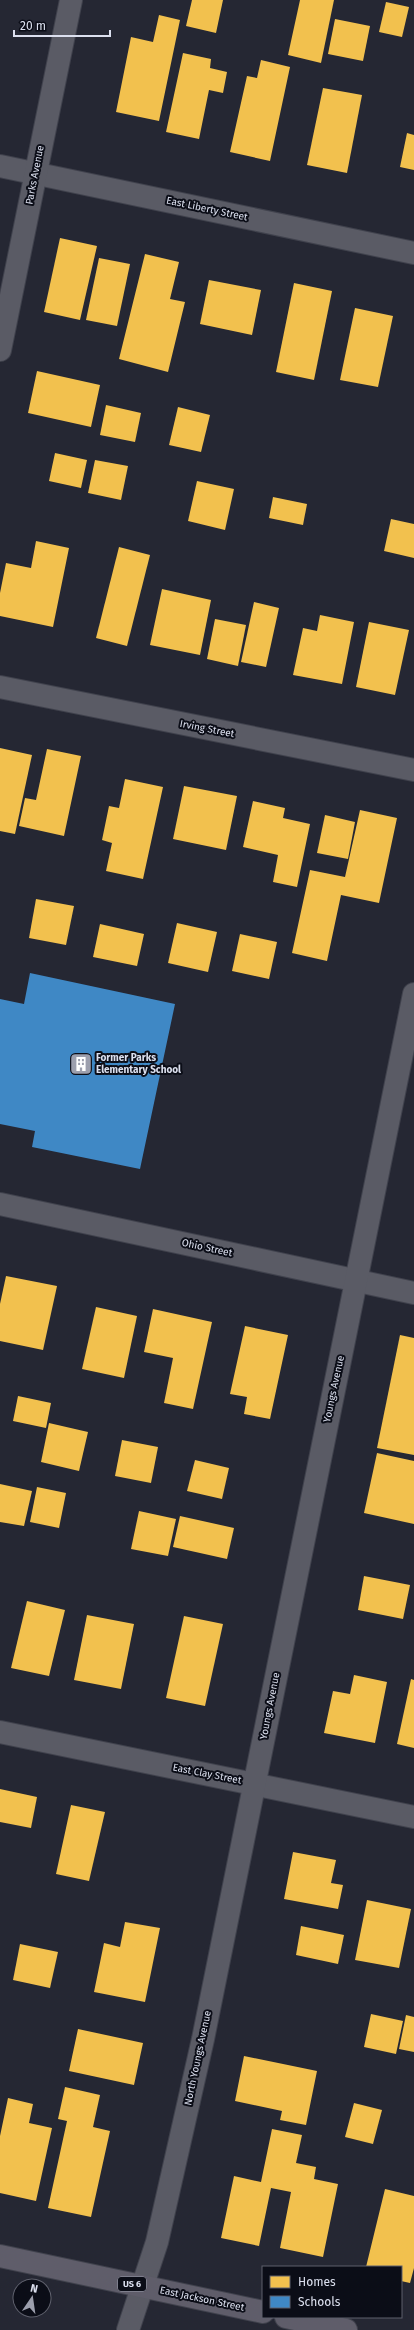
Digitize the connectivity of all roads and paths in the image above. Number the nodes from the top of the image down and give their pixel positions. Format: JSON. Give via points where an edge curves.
{"nodes":[{"id":1,"x":71,"y":0,"type":"edge"},
{"id":2,"x":0,"y":166,"type":"edge"},
{"id":3,"x":36,"y":174,"type":"junction"},
{"id":4,"x":414,"y":253,"type":"edge"},
{"id":5,"x":0,"y":350,"type":"edge"},
{"id":6,"x":0,"y":687,"type":"edge"},
{"id":7,"x":414,"y":770,"type":"edge"},
{"id":8,"x":414,"y":994,"type":"edge"},
{"id":9,"x":0,"y":1204,"type":"edge"},
{"id":10,"x":356,"y":1279,"type":"junction"},
{"id":11,"x":414,"y":1293,"type":"edge"},
{"id":12,"x":0,"y":1732,"type":"edge"},
{"id":13,"x":254,"y":1783,"type":"junction"},
{"id":14,"x":414,"y":1817,"type":"edge"},
{"id":15,"x":0,"y":2256,"type":"edge"},
{"id":16,"x":143,"y":2286,"type":"junction"},
{"id":17,"x":262,"y":2312,"type":"edge"},
{"id":18,"x":291,"y":2318,"type":"edge"},
{"id":19,"x":128,"y":2330,"type":"edge"},
{"id":20,"x":346,"y":2330,"type":"edge"}],
"edges":[{"from":1,"to":3,"type":"street","name":"Parks Avenue"},
{"from":2,"to":3,"type":"street","name":"East Liberty Street"},
{"from":3,"to":4,"type":"street","name":"East Liberty Street"},
{"from":3,"to":5,"type":"street","name":"Parks Avenue"},
{"from":6,"to":7,"type":"street","name":"Irving Street"},
{"from":8,"to":10,"type":"street","name":"Youngs Avenue"},
{"from":9,"to":10,"type":"street","name":"Ohio Street"},
{"from":10,"to":11,"type":"street","name":"Ohio Street"},
{"from":10,"to":13,"type":"street","name":"Youngs Avenue"},
{"from":12,"to":13,"type":"street","name":"East Clay Street"},
{"from":13,"to":14,"type":"street","name":"East Clay Street"},
{"from":13,"to":16,"type":"street","name":"North Youngs Avenue","via":[[203,2039],[157,2242]]},
{"from":15,"to":16,"type":"main road","name":"East Jackson Street","number":"US 6"},
{"from":16,"to":17,"type":"main road","name":"East Jackson Street","number":"US 6"},
{"from":16,"to":19,"type":"street","name":"North Youngs Avenue"},
{"from":18,"to":20,"type":"main road"}]}
